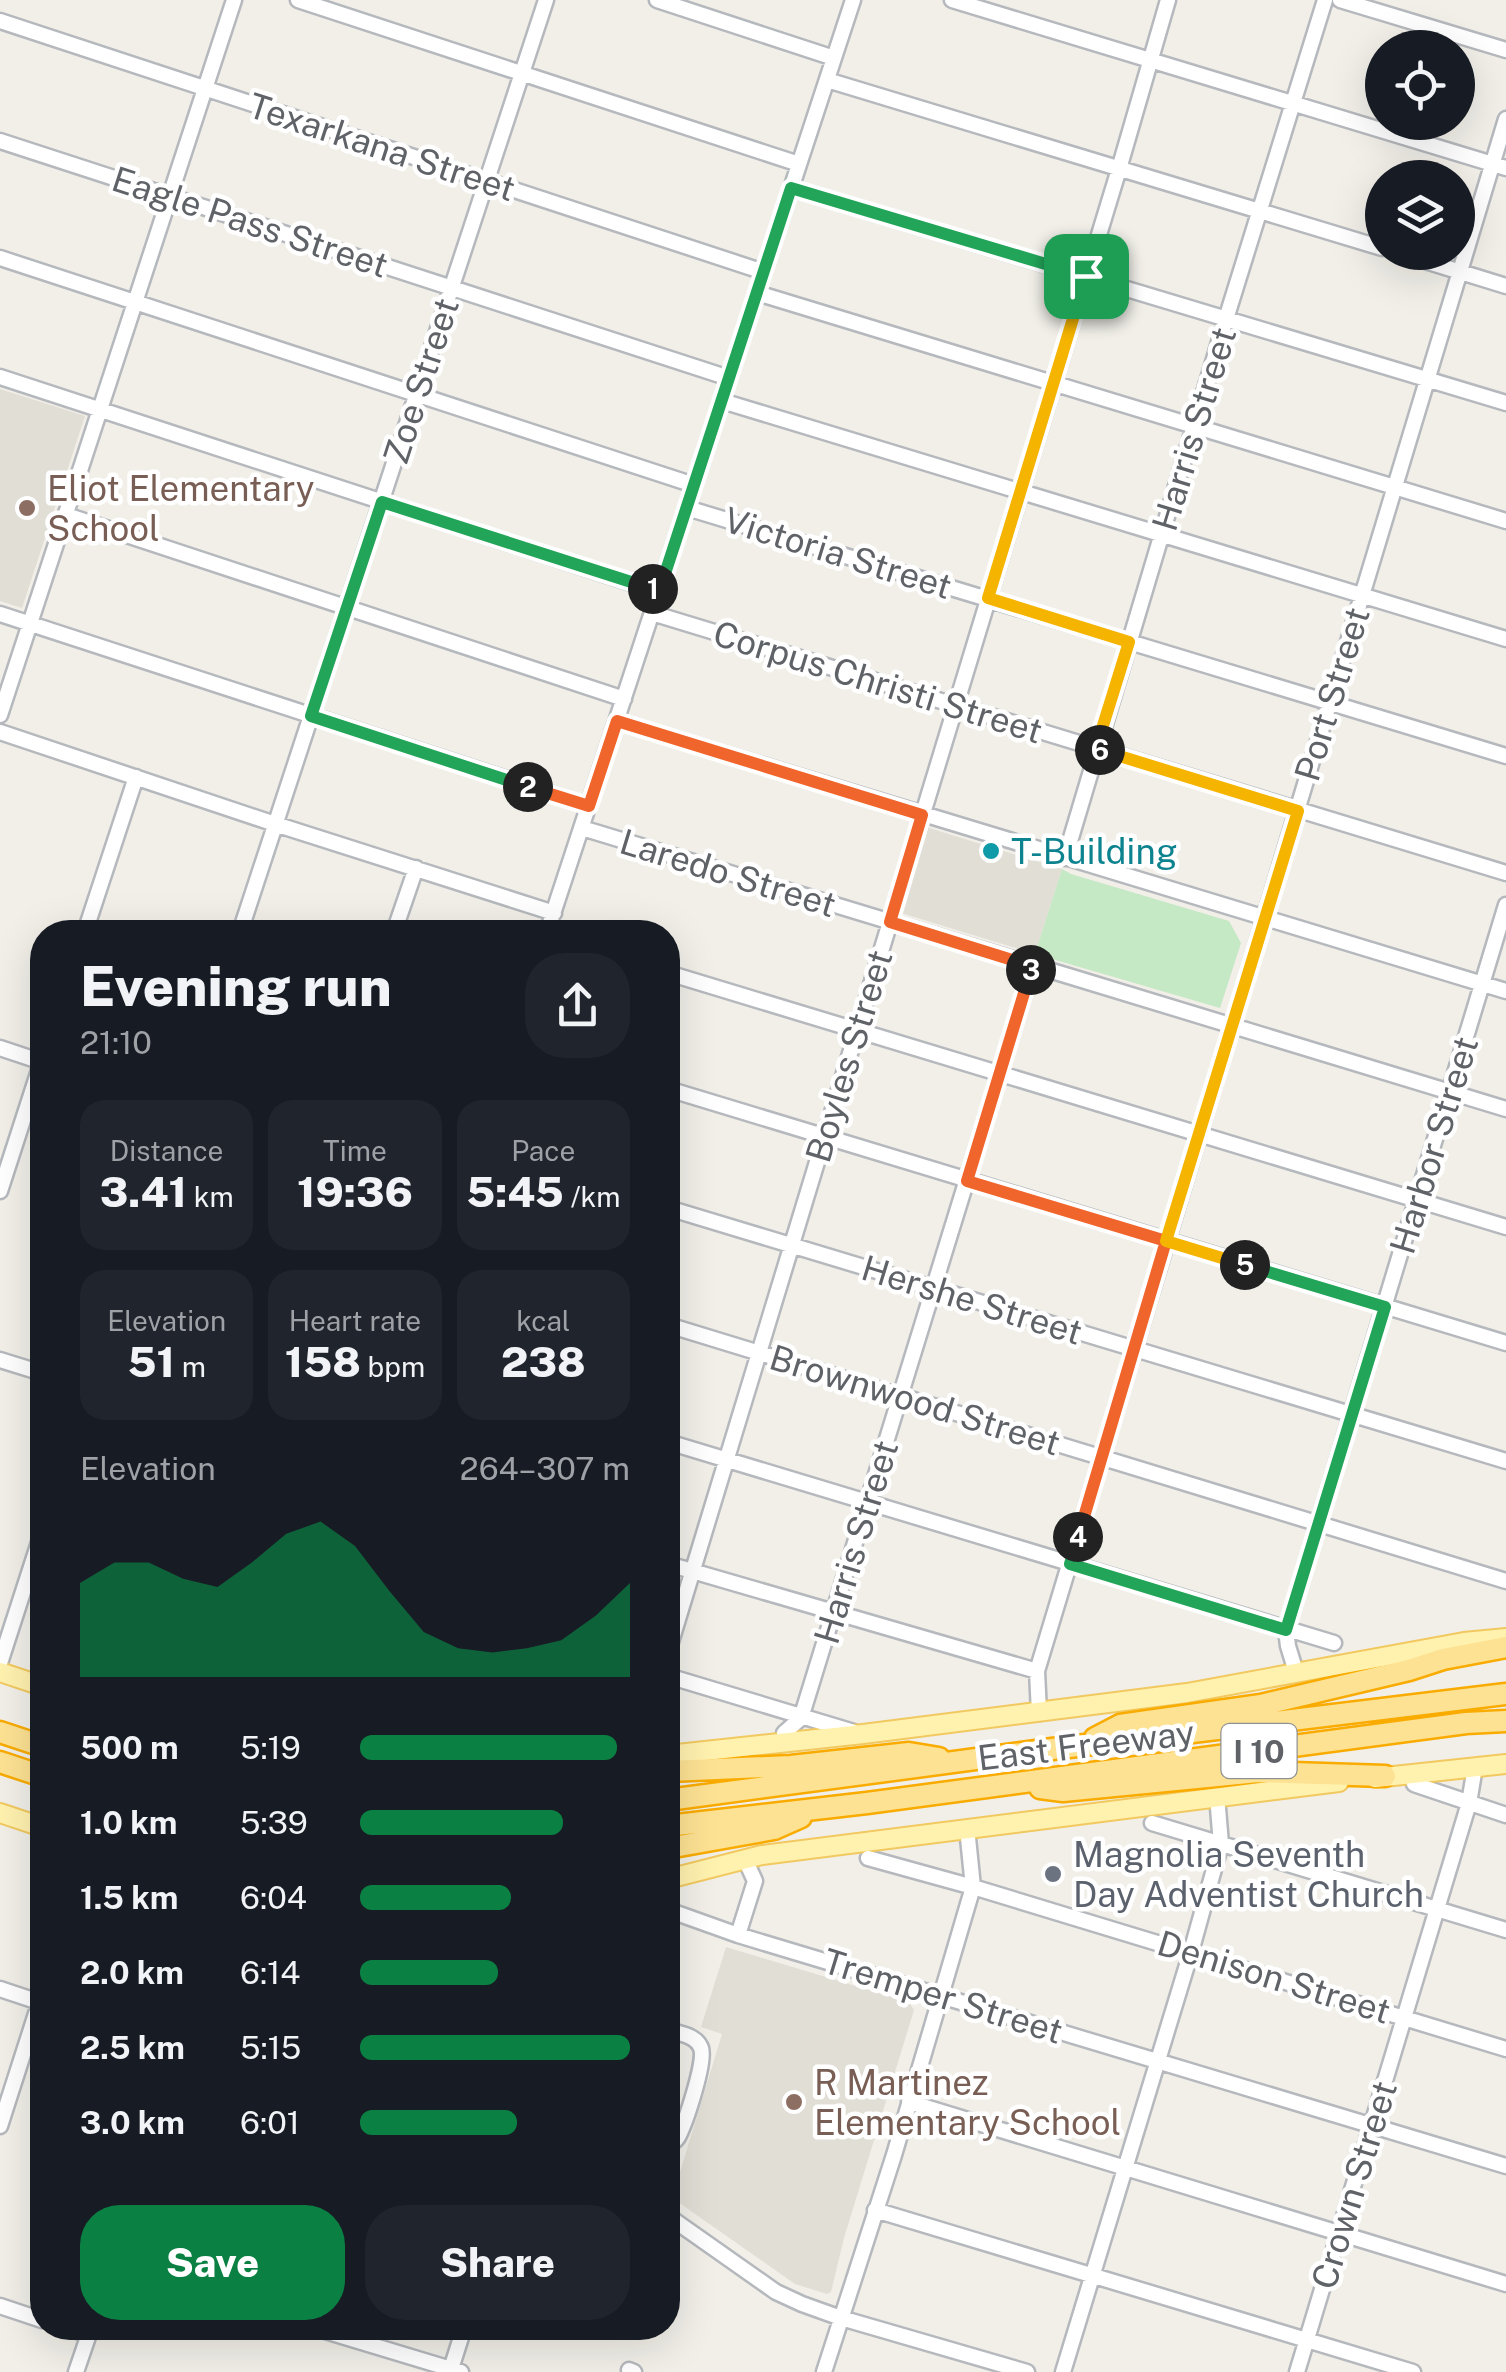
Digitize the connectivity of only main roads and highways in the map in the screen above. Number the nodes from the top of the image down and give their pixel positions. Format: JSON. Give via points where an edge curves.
{"nodes":[{"id":1,"x":1506,"y":1638,"type":"edge"},
{"id":2,"x":1506,"y":1647,"type":"edge"},
{"id":3,"x":0,"y":1672,"type":"edge"},
{"id":4,"x":30,"y":1682,"type":"edge"},
{"id":5,"x":1506,"y":1694,"type":"edge"},
{"id":6,"x":1506,"y":1721,"type":"edge"},
{"id":7,"x":0,"y":1732,"type":"edge"},
{"id":8,"x":30,"y":1742,"type":"edge"},
{"id":9,"x":1081,"y":1745,"type":"junction"},
{"id":10,"x":680,"y":1753,"type":"edge"},
{"id":11,"x":961,"y":1761,"type":"junction"},
{"id":12,"x":0,"y":1762,"type":"edge"},
{"id":13,"x":1506,"y":1764,"type":"edge"},
{"id":14,"x":680,"y":1771,"type":"edge"},
{"id":15,"x":30,"y":1772,"type":"edge"},
{"id":16,"x":1385,"y":1776,"type":"junction"},
{"id":17,"x":1013,"y":1784,"type":"junction"},
{"id":18,"x":680,"y":1798,"type":"edge"},
{"id":19,"x":821,"y":1808,"type":"junction"},
{"id":20,"x":0,"y":1813,"type":"edge"},
{"id":21,"x":30,"y":1823,"type":"edge"},
{"id":22,"x":680,"y":1825,"type":"edge"},
{"id":23,"x":680,"y":1846,"type":"edge"},
{"id":24,"x":680,"y":1876,"type":"edge"}],
"edges":[{"from":1,"to":10,"type":"main road","via":[[1187,1693]]},
{"from":2,"to":9,"type":"highway","via":[[1261,1704],[1120,1725]]},
{"from":3,"to":4,"type":"main road"},
{"from":5,"to":9,"type":"highway","name":"East Freeway","number":"I 10"},
{"from":6,"to":17,"type":"highway","name":"East Freeway","number":"I 10"},
{"from":7,"to":8,"type":"highway"},
{"from":9,"to":11,"type":"highway","name":"East Freeway","number":"I 10"},
{"from":11,"to":14,"type":"highway","via":[[909,1752]]},
{"from":11,"to":18,"type":"highway","name":"East Freeway","number":"I 10"},
{"from":12,"to":15,"type":"highway"},
{"from":13,"to":16,"type":"main road"},
{"from":16,"to":17,"type":"highway","via":[[1258,1772],[1063,1791]]},
{"from":16,"to":24,"type":"main road","via":[[816,1848]]},
{"from":17,"to":19,"type":"highway","name":"East Freeway","number":"I 10"},
{"from":19,"to":22,"type":"highway","name":"East Freeway","number":"I 10"},
{"from":19,"to":23,"type":"highway","via":[[774,1829]]},
{"from":20,"to":21,"type":"main road"}]}
